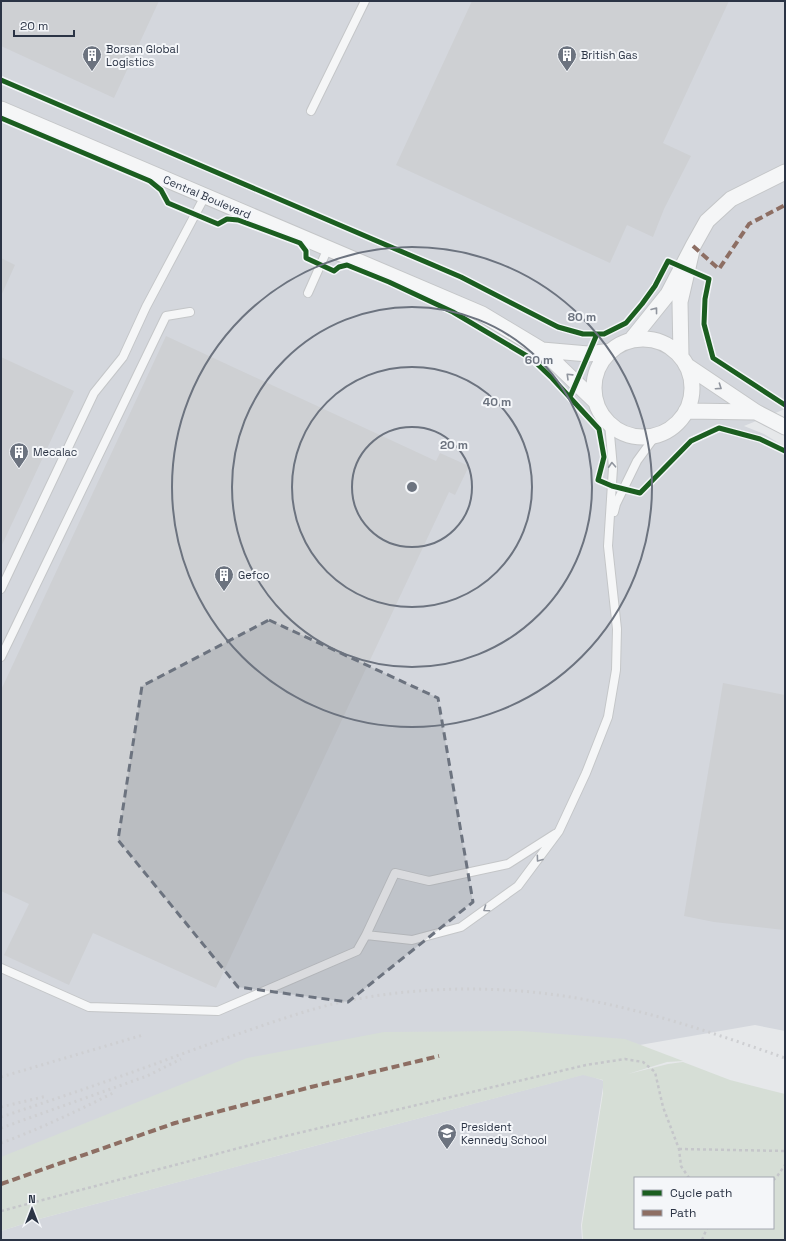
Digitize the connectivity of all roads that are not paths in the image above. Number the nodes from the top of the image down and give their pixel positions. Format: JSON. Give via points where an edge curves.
{"nodes":[{"id":1,"x":365,"y":1,"type":"edge"},
{"id":2,"x":1,"y":109,"type":"edge"},
{"id":3,"x":311,"y":111,"type":"dead end"},
{"id":4,"x":785,"y":172,"type":"edge"},
{"id":5,"x":205,"y":196,"type":"junction"},
{"id":6,"x":693,"y":246,"type":"junction"},
{"id":7,"x":328,"y":248,"type":"junction"},
{"id":8,"x":308,"y":293,"type":"dead end"},
{"id":9,"x":190,"y":312,"type":"dead end"},
{"id":10,"x":631,"y":340,"type":"junction"},
{"id":11,"x":542,"y":350,"type":"junction"},
{"id":12,"x":611,"y":351,"type":"junction"},
{"id":13,"x":684,"y":361,"type":"junction"},
{"id":14,"x":596,"y":402,"type":"junction"},
{"id":15,"x":686,"y":411,"type":"junction"},
{"id":16,"x":756,"y":412,"type":"junction"},
{"id":17,"x":609,"y":423,"type":"junction"},
{"id":18,"x":785,"y":427,"type":"edge"},
{"id":19,"x":656,"y":435,"type":"junction"},
{"id":20,"x":608,"y":546,"type":"junction"},
{"id":21,"x":1,"y":589,"type":"edge"},
{"id":22,"x":1,"y":657,"type":"edge"},
{"id":23,"x":559,"y":831,"type":"junction"},
{"id":24,"x":366,"y":935,"type":"junction"},
{"id":25,"x":1,"y":968,"type":"edge"}],
"edges":[{"from":1,"to":3,"type":"lane"},
{"from":2,"to":5,"type":"street","name":"Central Boulevard"},
{"from":4,"to":6,"type":"street","via":[[731,199],[707,221]]},
{"from":5,"to":7,"type":"street","name":"Central Boulevard"},
{"from":5,"to":21,"type":"lane","via":[[146,307],[123,357],[94,393]]},
{"from":10,"to":6,"type":"street","one_way":true,"via":[[668,294]]},
{"from":6,"to":13,"type":"street","via":[[680,302]]},
{"from":7,"to":8,"type":"lane"},
{"from":7,"to":11,"type":"street","name":"Central Boulevard","via":[[482,314]]},
{"from":9,"to":22,"type":"lane","via":[[166,316]]},
{"from":10,"to":12,"type":"street"},
{"from":10,"to":13,"type":"street","via":[[656,341],[670,347]]},
{"from":11,"to":12,"type":"street","name":"Central Boulevard","via":[[588,354]]},
{"from":14,"to":11,"type":"street","name":"Central Boulevard","one_way":true},
{"from":12,"to":14,"type":"street","via":[[603,359],[597,372],[594,385]]},
{"from":13,"to":15,"type":"street","via":[[690,374],[692,392]]},
{"from":13,"to":16,"type":"street","one_way":true},
{"from":14,"to":17,"type":"street"},
{"from":15,"to":16,"type":"street"},
{"from":15,"to":19,"type":"street","via":[[671,428]]},
{"from":16,"to":18,"type":"street"},
{"from":17,"to":19,"type":"street","via":[[620,431],[632,435]]},
{"from":20,"to":17,"type":"lane","one_way":true,"via":[[613,468]]},
{"from":19,"to":20,"type":"lane","via":[[637,462],[616,504]]},
{"from":20,"to":23,"type":"lane","via":[[617,629],[616,670],[608,717]]},
{"from":23,"to":24,"type":"lane","one_way":true,"via":[[518,886],[461,927],[412,940]]},
{"from":23,"to":24,"type":"lane","via":[[508,864],[430,881],[395,873]]},
{"from":24,"to":25,"type":"lane","via":[[356,951],[218,1011],[89,1007]]}]}
